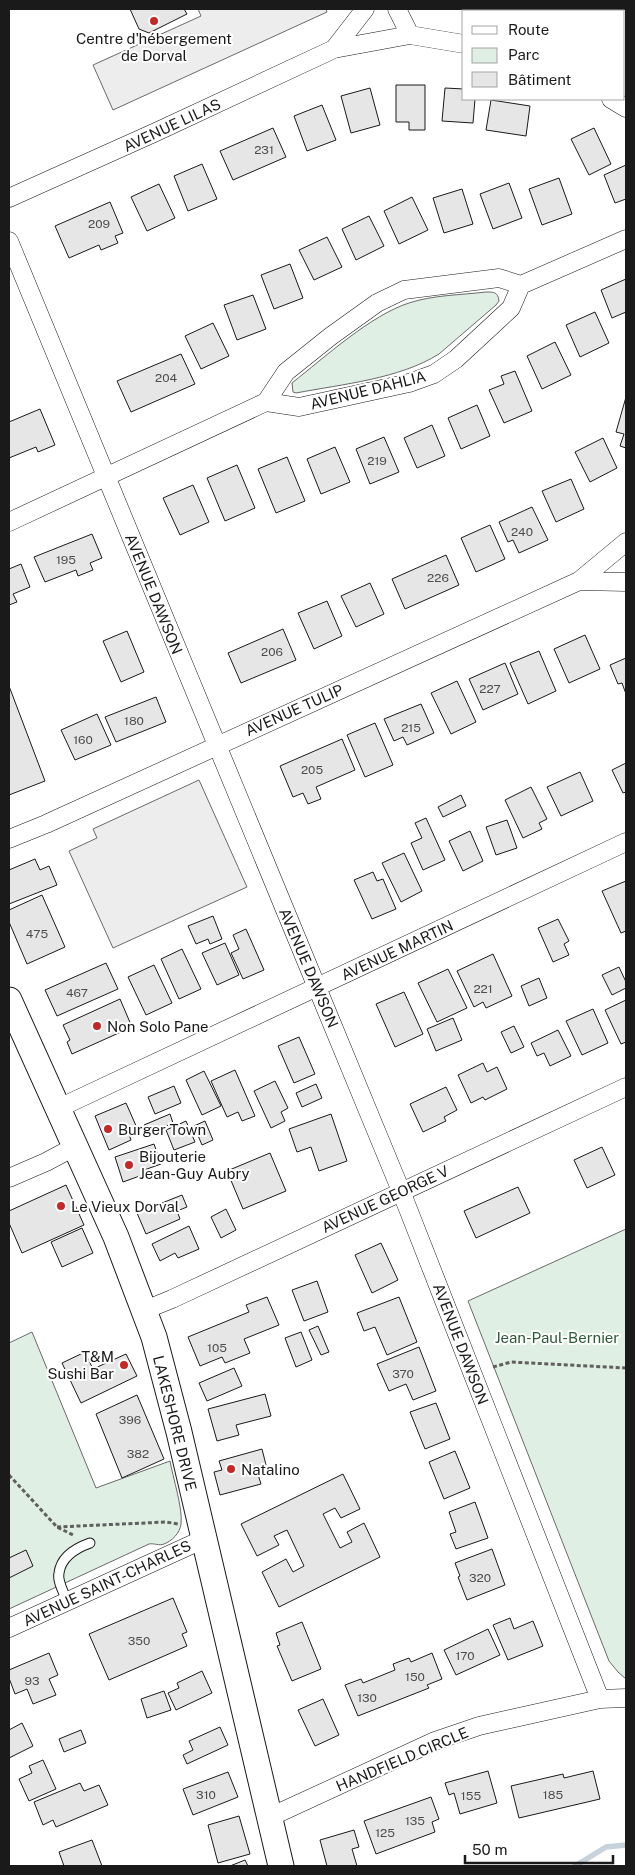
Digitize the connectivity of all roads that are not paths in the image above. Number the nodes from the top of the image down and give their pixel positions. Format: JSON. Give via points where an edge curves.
{"nodes":[{"id":1,"x":365,"y":9,"type":"edge"},
{"id":2,"x":396,"y":9,"type":"edge"},
{"id":3,"x":410,"y":35,"type":"junction"},
{"id":4,"x":462,"y":44,"type":"edge"},
{"id":5,"x":334,"y":49,"type":"junction"},
{"id":6,"x":613,"y":100,"type":"edge"},
{"id":7,"x":626,"y":108,"type":"edge"},
{"id":8,"x":9,"y":198,"type":"edge"},
{"id":9,"x":626,"y":239,"type":"edge"},
{"id":10,"x":9,"y":241,"type":"edge"},
{"id":11,"x":521,"y":285,"type":"junction"},
{"id":12,"x":266,"y":402,"type":"junction"},
{"id":13,"x":106,"y":476,"type":"junction"},
{"id":14,"x":9,"y":522,"type":"edge"},
{"id":15,"x":626,"y":542,"type":"edge"},
{"id":16,"x":579,"y":581,"type":"junction"},
{"id":17,"x":626,"y":582,"type":"edge"},
{"id":18,"x":216,"y":746,"type":"junction"},
{"id":19,"x":9,"y":839,"type":"edge"},
{"id":20,"x":626,"y":842,"type":"edge"},
{"id":21,"x":316,"y":987,"type":"junction"},
{"id":22,"x":9,"y":1000,"type":"edge"},
{"id":23,"x":626,"y":1087,"type":"edge"},
{"id":24,"x":59,"y":1108,"type":"junction"},
{"id":25,"x":76,"y":1146,"type":"junction"},
{"id":26,"x":9,"y":1178,"type":"edge"},
{"id":27,"x":401,"y":1191,"type":"junction"},
{"id":28,"x":145,"y":1310,"type":"junction"},
{"id":29,"x":204,"y":1539,"type":"junction"},
{"id":30,"x":90,"y":1543,"type":"dead end"},
{"id":31,"x":67,"y":1601,"type":"junction"},
{"id":32,"x":9,"y":1628,"type":"edge"},
{"id":33,"x":626,"y":1698,"type":"edge"},
{"id":34,"x":600,"y":1699,"type":"junction"},
{"id":35,"x":270,"y":1817,"type":"junction"},
{"id":36,"x":281,"y":1866,"type":"edge"}],
"edges":[{"from":1,"to":5,"type":"street","name":"AVENUE LILAS"},
{"from":2,"to":3,"type":"street"},
{"from":3,"to":4,"type":"street","name":"AVENUE LILAS"},
{"from":3,"to":5,"type":"street","name":"AVENUE LILAS"},
{"from":5,"to":8,"type":"street","name":"AVENUE LILAS"},
{"from":6,"to":7,"type":"street"},
{"from":9,"to":11,"type":"street"},
{"from":10,"to":13,"type":"street","name":"AVENUE DAWSON"},
{"from":11,"to":12,"type":"street","name":"AVENUE DAHLIA","via":[[511,308],[456,359],[434,374],[408,383],[299,406]]},
{"from":11,"to":12,"type":"street","via":[[499,278],[404,290],[377,303],[286,372]]},
{"from":12,"to":13,"type":"street"},
{"from":13,"to":14,"type":"street"},
{"from":13,"to":18,"type":"street","name":"AVENUE DAWSON"},
{"from":15,"to":16,"type":"street","name":"AVENUE TULIP"},
{"from":16,"to":17,"type":"street","name":"AVENUE TULIP"},
{"from":16,"to":18,"type":"street","name":"AVENUE TULIP"},
{"from":18,"to":19,"type":"street","name":"AVENUE TULIP"},
{"from":18,"to":21,"type":"street","name":"AVENUE DAWSON"},
{"from":20,"to":21,"type":"street","name":"AVENUE MARTIN"},
{"from":21,"to":24,"type":"street","name":"AVENUE MARTIN"},
{"from":21,"to":27,"type":"street","name":"AVENUE DAWSON"},
{"from":22,"to":24,"type":"street","name":"LAKESHORE DRIVE"},
{"from":23,"to":27,"type":"street","name":"AVENUE GEORGE V"},
{"from":24,"to":25,"type":"street","name":"LAKESHORE DRIVE"},
{"from":25,"to":26,"type":"street"},
{"from":25,"to":28,"type":"street","name":"LAKESHORE DRIVE"},
{"from":27,"to":28,"type":"street","name":"AVENUE GEORGE V"},
{"from":27,"to":34,"type":"street","name":"AVENUE DAWSON"},
{"from":28,"to":29,"type":"street","name":"LAKESHORE DRIVE"},
{"from":29,"to":31,"type":"street","name":"AVENUE SAINT-CHARLES"},
{"from":29,"to":35,"type":"street","name":"LAKESHORE DRIVE"},
{"from":30,"to":31,"type":"lane","via":[[78,1547],[61,1565],[58,1575]]},
{"from":31,"to":32,"type":"street","name":"AVENUE SAINT-CHARLES"},
{"from":33,"to":34,"type":"street","name":"HANDFIELD CIRCLE"},
{"from":34,"to":35,"type":"street","name":"HANDFIELD CIRCLE","via":[[478,1726],[435,1741]]},
{"from":35,"to":36,"type":"street","name":"LAKESHORE DRIVE"}]}
